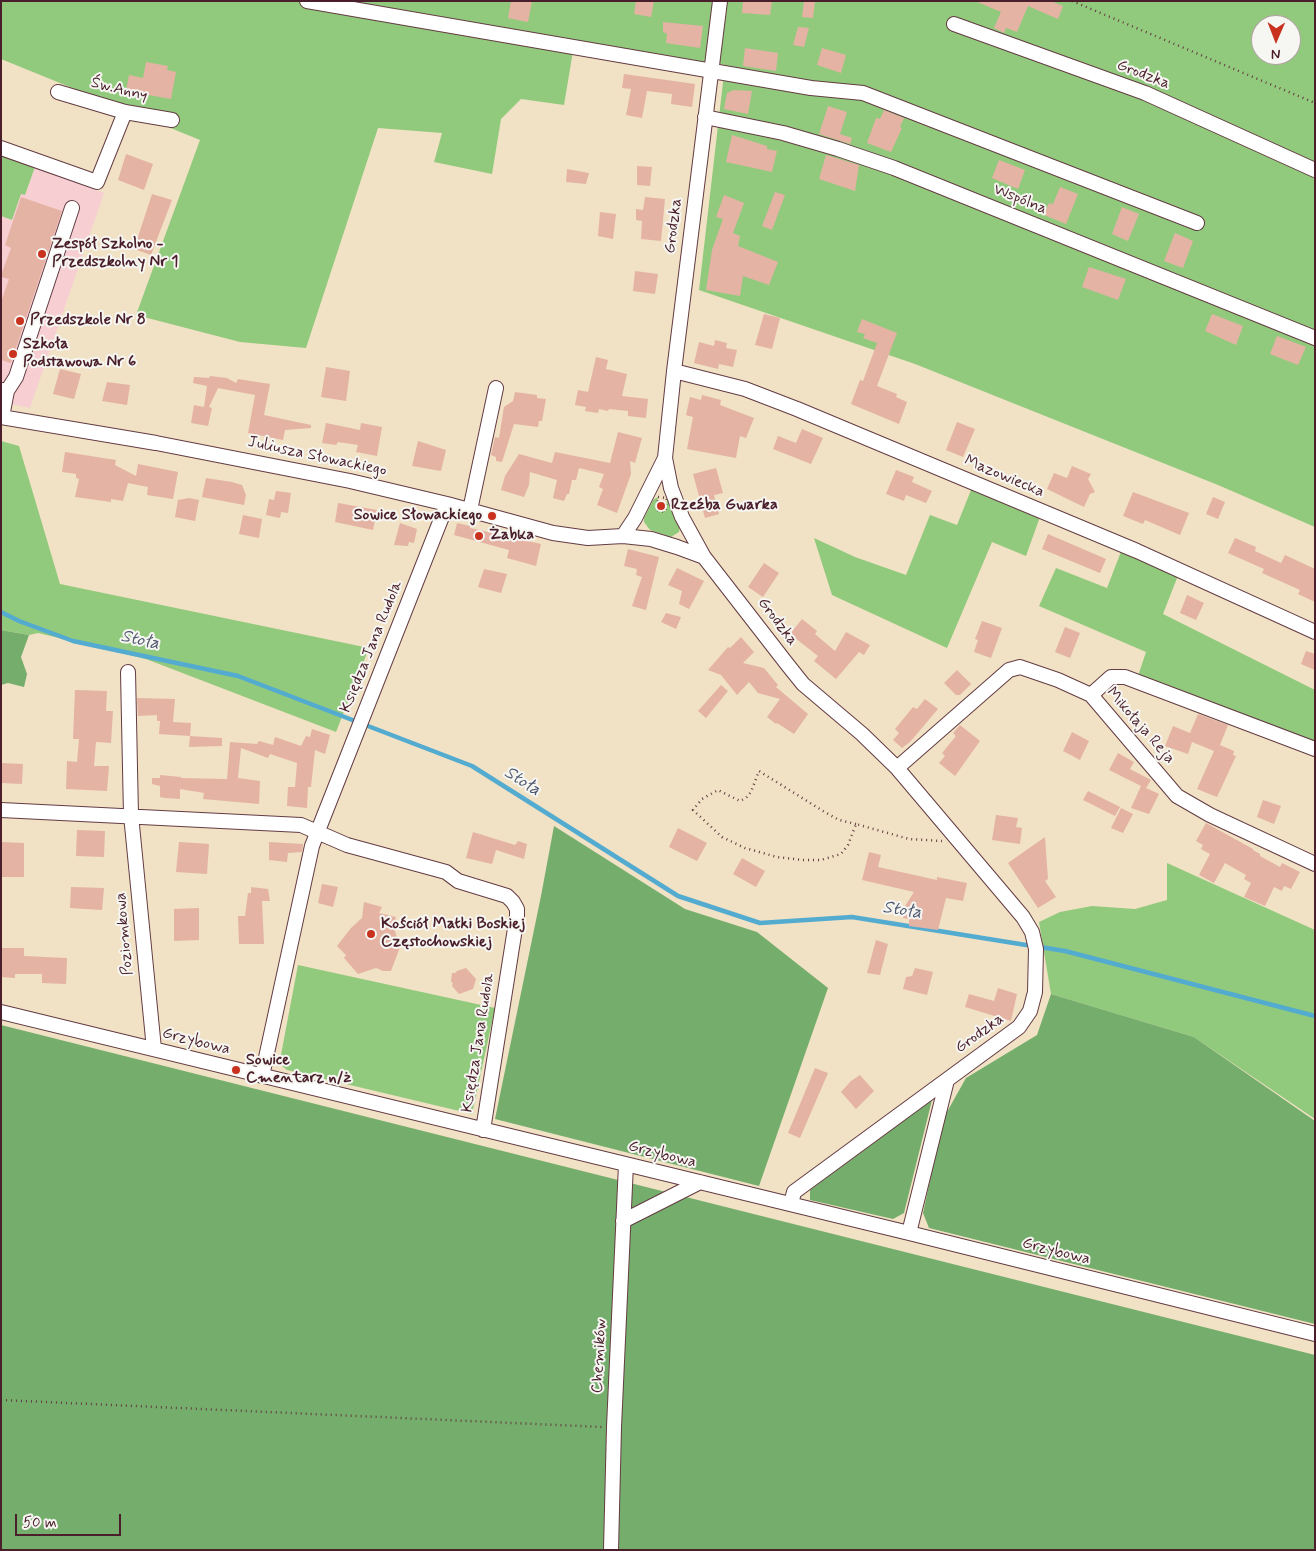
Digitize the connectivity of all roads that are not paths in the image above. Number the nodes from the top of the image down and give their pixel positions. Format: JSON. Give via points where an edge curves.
{"nodes":[{"id":1,"x":307,"y":1,"type":"edge"},
{"id":2,"x":720,"y":1,"type":"edge"},
{"id":3,"x":954,"y":24,"type":"dead end"},
{"id":4,"x":711,"y":71,"type":"junction"},
{"id":5,"x":58,"y":92,"type":"dead end"},
{"id":6,"x":125,"y":112,"type":"junction"},
{"id":7,"x":705,"y":117,"type":"junction"},
{"id":8,"x":172,"y":120,"type":"dead end"},
{"id":9,"x":1,"y":148,"type":"edge"},
{"id":10,"x":1315,"y":170,"type":"edge"},
{"id":11,"x":72,"y":208,"type":"dead end"},
{"id":12,"x":1197,"y":223,"type":"dead end"},
{"id":13,"x":1315,"y":338,"type":"edge"},
{"id":14,"x":674,"y":371,"type":"junction"},
{"id":15,"x":496,"y":388,"type":"dead end"},
{"id":16,"x":4,"y":390,"type":"edge"},
{"id":17,"x":2,"y":417,"type":"edge"},
{"id":18,"x":665,"y":458,"type":"junction"},
{"id":19,"x":447,"y":504,"type":"junction"},
{"id":20,"x":470,"y":510,"type":"junction"},
{"id":21,"x":623,"y":536,"type":"junction"},
{"id":22,"x":704,"y":557,"type":"junction"},
{"id":23,"x":1315,"y":632,"type":"edge"},
{"id":24,"x":128,"y":672,"type":"dead end"},
{"id":25,"x":1091,"y":695,"type":"junction"},
{"id":26,"x":1315,"y":749,"type":"edge"},
{"id":27,"x":897,"y":768,"type":"junction"},
{"id":28,"x":1,"y":810,"type":"edge"},
{"id":29,"x":131,"y":815,"type":"junction"},
{"id":30,"x":317,"y":831,"type":"junction"},
{"id":31,"x":1315,"y":864,"type":"edge"},
{"id":32,"x":1,"y":1012,"type":"edge"},
{"id":33,"x":154,"y":1049,"type":"junction"},
{"id":34,"x":262,"y":1076,"type":"junction"},
{"id":35,"x":947,"y":1080,"type":"junction"},
{"id":36,"x":483,"y":1130,"type":"junction"},
{"id":37,"x":626,"y":1164,"type":"junction"},
{"id":38,"x":700,"y":1182,"type":"junction"},
{"id":39,"x":790,"y":1204,"type":"junction"},
{"id":40,"x":623,"y":1221,"type":"junction"},
{"id":41,"x":909,"y":1233,"type":"junction"},
{"id":42,"x":1315,"y":1334,"type":"edge"},
{"id":43,"x":610,"y":1550,"type":"edge"}],
"edges":[{"from":1,"to":4,"type":"street"},
{"from":2,"to":4,"type":"street","name":"Grodzka"},
{"from":3,"to":10,"type":"street","name":"Grodzka","via":[[1145,93]]},
{"from":4,"to":7,"type":"street","name":"Grodzka"},
{"from":4,"to":12,"type":"street","via":[[811,88],[863,92]]},
{"from":5,"to":6,"type":"street","name":"Św.Anny"},
{"from":6,"to":8,"type":"street","name":"Św.Anny"},
{"from":6,"to":9,"type":"street","via":[[98,182]]},
{"from":7,"to":13,"type":"street","name":"Wspólna","via":[[783,133],[894,168]]},
{"from":7,"to":14,"type":"street","name":"Grodzka"},
{"from":11,"to":16,"type":"street","via":[[16,377]]},
{"from":14,"to":18,"type":"street","name":"Grodzka"},
{"from":14,"to":23,"type":"street","name":"Mazowiecka","via":[[745,389],[797,409],[1137,551]]},
{"from":15,"to":20,"type":"street"},
{"from":16,"to":17,"type":"street"},
{"from":17,"to":19,"type":"street","name":"Juliusza Słowackiego","via":[[256,462]]},
{"from":18,"to":21,"type":"street"},
{"from":18,"to":22,"type":"street","name":"Grodzka","via":[[679,510]]},
{"from":19,"to":20,"type":"street","name":"Juliusza Słowackiego"},
{"from":19,"to":30,"type":"street","name":"Księdza Jana Rudola"},
{"from":20,"to":21,"type":"street","name":"Juliusza Słowackiego","via":[[553,533],[588,538]]},
{"from":21,"to":22,"type":"street","name":"Juliusza Słowackiego","via":[[651,539]]},
{"from":22,"to":27,"type":"street","name":"Grodzka","via":[[803,684]]},
{"from":24,"to":29,"type":"street","name":"Poziomkowa"},
{"from":25,"to":26,"type":"street","via":[[1111,677],[1125,677]]},
{"from":25,"to":27,"type":"street","name":"Mikołaja Reja","via":[[1020,667],[1010,670]]},
{"from":25,"to":31,"type":"street","name":"Mikołaja Reja","via":[[1177,796]]},
{"from":27,"to":35,"type":"street","name":"Grodzka","via":[[1024,917],[1036,948],[1035,992],[1030,1010],[1019,1027]]},
{"from":28,"to":29,"type":"street"},
{"from":29,"to":30,"type":"street","via":[[302,825]]},
{"from":29,"to":33,"type":"street","name":"Poziomkowa"},
{"from":30,"to":34,"type":"street","name":"Księdza Jana Rudola"},
{"from":30,"to":36,"type":"street","name":"Księdza Jana Rudola","via":[[347,844],[446,872],[458,882],[507,896],[513,902],[517,923]]},
{"from":32,"to":33,"type":"street","name":"Grzybowa"},
{"from":33,"to":34,"type":"street","name":"Grzybowa"},
{"from":34,"to":36,"type":"street","name":"Grzybowa"},
{"from":35,"to":39,"type":"street","name":"Grodzka","via":[[794,1192]]},
{"from":35,"to":41,"type":"street"},
{"from":36,"to":37,"type":"street","name":"Grzybowa"},
{"from":37,"to":38,"type":"street","name":"Grzybowa"},
{"from":37,"to":40,"type":"street","name":"Chemików"},
{"from":38,"to":39,"type":"street","name":"Grzybowa"},
{"from":38,"to":40,"type":"street"},
{"from":39,"to":41,"type":"street","name":"Grzybowa"},
{"from":40,"to":43,"type":"street","name":"Chemików"},
{"from":41,"to":42,"type":"street","name":"Grzybowa"}]}
